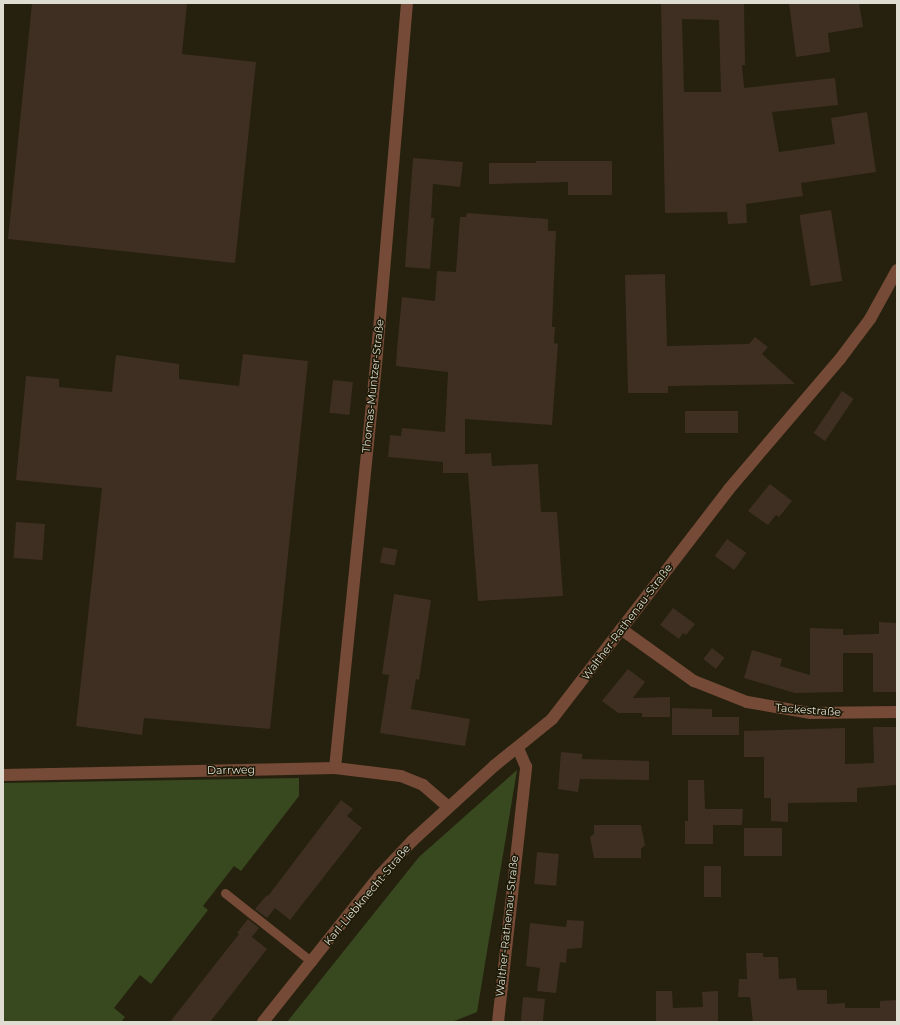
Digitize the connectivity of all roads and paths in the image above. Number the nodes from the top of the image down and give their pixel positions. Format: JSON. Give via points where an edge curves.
{"nodes":[{"id":1,"x":407,"y":3,"type":"edge"},
{"id":2,"x":897,"y":270,"type":"edge"},
{"id":3,"x":621,"y":629,"type":"junction"},
{"id":4,"x":897,"y":712,"type":"edge"},
{"id":5,"x":518,"y":748,"type":"junction"},
{"id":6,"x":334,"y":768,"type":"junction"},
{"id":7,"x":3,"y":775,"type":"edge"},
{"id":8,"x":448,"y":807,"type":"junction"},
{"id":9,"x":225,"y":893,"type":"dead end"},
{"id":10,"x":312,"y":962,"type":"junction"},
{"id":11,"x":263,"y":1022,"type":"edge"},
{"id":12,"x":498,"y":1022,"type":"edge"}],
"edges":[{"from":1,"to":6,"type":"street","name":"Thomas-Müntzer-Straße","via":[[377,353]]},
{"from":2,"to":3,"type":"street","name":"Walther-Rathenau-Straße","via":[[870,319],[840,359],[729,489]]},
{"from":3,"to":4,"type":"street","name":"Tackestraße","via":[[694,681],[747,702],[811,713]]},
{"from":3,"to":5,"type":"street","name":"Walther-Rathenau-Straße","via":[[552,719]]},
{"from":5,"to":8,"type":"street","name":"Karl-Liebknecht-Straße"},
{"from":5,"to":12,"type":"street","name":"Walther-Rathenau-Straße","via":[[524,757],[526,767]]},
{"from":6,"to":7,"type":"street","name":"Darrweg"},
{"from":6,"to":8,"type":"street","name":"Darrweg","via":[[401,776],[423,785]]},
{"from":8,"to":10,"type":"street","name":"Karl-Liebknecht-Straße","via":[[380,875]]},
{"from":9,"to":10,"type":"lane"},
{"from":10,"to":11,"type":"street","name":"Karl-Liebknecht-Straße"}]}
